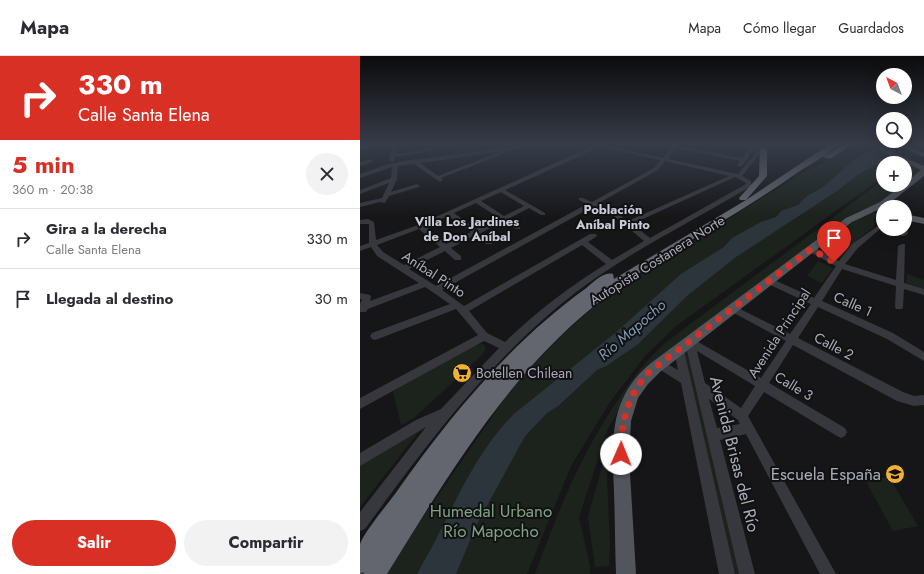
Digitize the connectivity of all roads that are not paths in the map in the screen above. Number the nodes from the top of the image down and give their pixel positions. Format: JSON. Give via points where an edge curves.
{"nodes":[{"id":1,"x":384,"y":168,"type":"edge"},
{"id":2,"x":392,"y":168,"type":"edge"},
{"id":3,"x":424,"y":168,"type":"edge"},
{"id":4,"x":464,"y":168,"type":"edge"},
{"id":5,"x":549,"y":168,"type":"edge"},
{"id":6,"x":657,"y":168,"type":"edge"},
{"id":7,"x":709,"y":168,"type":"edge"},
{"id":8,"x":739,"y":168,"type":"edge"},
{"id":9,"x":742,"y":168,"type":"edge"},
{"id":10,"x":762,"y":168,"type":"edge"},
{"id":11,"x":789,"y":168,"type":"edge"},
{"id":12,"x":800,"y":168,"type":"edge"},
{"id":13,"x":803,"y":168,"type":"edge"},
{"id":14,"x":924,"y":172,"type":"edge"},
{"id":15,"x":793,"y":173,"type":"junction"},
{"id":16,"x":737,"y":174,"type":"junction"},
{"id":17,"x":360,"y":176,"type":"edge"},
{"id":18,"x":394,"y":179,"type":"junction"},
{"id":19,"x":416,"y":186,"type":"dead end"},
{"id":20,"x":501,"y":190,"type":"junction"},
{"id":21,"x":360,"y":192,"type":"edge"},
{"id":22,"x":743,"y":198,"type":"junction"},
{"id":23,"x":385,"y":199,"type":"junction"},
{"id":24,"x":581,"y":199,"type":"dead end"},
{"id":25,"x":888,"y":200,"type":"edge"},
{"id":26,"x":477,"y":201,"type":"junction"},
{"id":27,"x":360,"y":204,"type":"edge"},
{"id":28,"x":592,"y":204,"type":"junction"},
{"id":29,"x":528,"y":206,"type":"junction"},
{"id":30,"x":876,"y":210,"type":"edge"},
{"id":31,"x":450,"y":213,"type":"junction"},
{"id":32,"x":543,"y":214,"type":"dead end"},
{"id":33,"x":503,"y":218,"type":"junction"},
{"id":34,"x":912,"y":218,"type":"edge"},
{"id":35,"x":924,"y":221,"type":"edge"},
{"id":36,"x":360,"y":222,"type":"edge"},
{"id":37,"x":626,"y":224,"type":"junction"},
{"id":38,"x":421,"y":227,"type":"junction"},
{"id":39,"x":518,"y":228,"type":"dead end"},
{"id":40,"x":876,"y":230,"type":"edge"},
{"id":41,"x":476,"y":232,"type":"junction"},
{"id":42,"x":593,"y":236,"type":"dead end"},
{"id":43,"x":489,"y":242,"type":"dead end"},
{"id":44,"x":583,"y":242,"type":"junction"},
{"id":45,"x":650,"y":242,"type":"junction"},
{"id":46,"x":374,"y":246,"type":"junction"},
{"id":47,"x":902,"y":246,"type":"dead end"},
{"id":48,"x":445,"y":248,"type":"junction"},
{"id":49,"x":360,"y":249,"type":"edge"},
{"id":50,"x":811,"y":249,"type":"junction"},
{"id":51,"x":360,"y":253,"type":"edge"},
{"id":52,"x":458,"y":258,"type":"dead end"},
{"id":53,"x":612,"y":264,"type":"junction"},
{"id":54,"x":840,"y":266,"type":"junction"},
{"id":55,"x":403,"y":269,"type":"junction"},
{"id":56,"x":769,"y":281,"type":"junction"},
{"id":57,"x":426,"y":283,"type":"junction"},
{"id":58,"x":900,"y":284,"type":"junction"},
{"id":59,"x":436,"y":289,"type":"junction"},
{"id":60,"x":924,"y":292,"type":"edge"},
{"id":61,"x":360,"y":296,"type":"edge"},
{"id":62,"x":817,"y":303,"type":"junction"},
{"id":63,"x":899,"y":307,"type":"dead end"},
{"id":64,"x":460,"y":308,"type":"junction"},
{"id":65,"x":733,"y":309,"type":"junction"},
{"id":66,"x":362,"y":310,"type":"edge"},
{"id":67,"x":375,"y":336,"type":"dead end"},
{"id":68,"x":484,"y":336,"type":"junction"},
{"id":69,"x":793,"y":340,"type":"junction"},
{"id":70,"x":684,"y":346,"type":"junction"},
{"id":71,"x":506,"y":347,"type":"junction"},
{"id":72,"x":924,"y":357,"type":"edge"},
{"id":73,"x":660,"y":364,"type":"junction"},
{"id":74,"x":686,"y":381,"type":"junction"},
{"id":75,"x":763,"y":385,"type":"junction"},
{"id":76,"x":701,"y":386,"type":"junction"},
{"id":77,"x":924,"y":400,"type":"edge"},
{"id":78,"x":360,"y":404,"type":"edge"},
{"id":79,"x":442,"y":414,"type":"junction"},
{"id":80,"x":745,"y":422,"type":"junction"},
{"id":81,"x":841,"y":432,"type":"dead end"},
{"id":82,"x":714,"y":435,"type":"junction"},
{"id":83,"x":360,"y":460,"type":"edge"},
{"id":84,"x":360,"y":524,"type":"edge"},
{"id":85,"x":360,"y":563,"type":"edge"},
{"id":86,"x":374,"y":574,"type":"edge"},
{"id":87,"x":626,"y":574,"type":"edge"},
{"id":88,"x":727,"y":574,"type":"edge"},
{"id":89,"x":747,"y":574,"type":"edge"},
{"id":90,"x":828,"y":574,"type":"edge"}],
"edges":[{"from":1,"to":17,"type":"street"},
{"from":2,"to":18,"type":"street"},
{"from":3,"to":4,"type":"street","via":[[438,179]]},
{"from":5,"to":20,"type":"street"},
{"from":6,"to":28,"type":"street"},
{"from":7,"to":16,"type":"street"},
{"from":8,"to":16,"type":"street"},
{"from":9,"to":16,"type":"street"},
{"from":10,"to":22,"type":"highway","via":[[762,176]]},
{"from":11,"to":22,"type":"highway","name":"Autopista Costanera Norte"},
{"from":12,"to":15,"type":"highway","name":"Autopista Costanera Norte"},
{"from":13,"to":15,"type":"highway"},
{"from":14,"to":25,"type":"main road"},
{"from":15,"to":86,"type":"highway","name":"Autopista Costanera Norte","via":[[615,283],[550,337],[517,371],[470,429]]},
{"from":16,"to":37,"type":"street"},
{"from":16,"to":45,"type":"street","via":[[749,181],[746,187]]},
{"from":18,"to":21,"type":"street"},
{"from":18,"to":23,"type":"street"},
{"from":19,"to":23,"type":"street"},
{"from":20,"to":26,"type":"street"},
{"from":20,"to":29,"type":"street"},
{"from":22,"to":85,"type":"highway","name":"Autopista Costanera Norte","via":[[600,283],[537,334],[461,418],[406,493]]},
{"from":23,"to":27,"type":"street"},
{"from":24,"to":28,"type":"street"},
{"from":26,"to":31,"type":"street"},
{"from":26,"to":33,"type":"street"},
{"from":28,"to":37,"type":"street","via":[[611,212]]},
{"from":28,"to":59,"type":"street"},
{"from":29,"to":32,"type":"street"},
{"from":29,"to":33,"type":"street"},
{"from":30,"to":50,"type":"main road","via":[[855,216]]},
{"from":31,"to":38,"type":"street"},
{"from":31,"to":41,"type":"street"},
{"from":33,"to":39,"type":"street"},
{"from":33,"to":41,"type":"street"},
{"from":34,"to":35,"type":"main road"},
{"from":36,"to":46,"type":"street","via":[[372,223]]},
{"from":37,"to":45,"type":"street"},
{"from":38,"to":46,"type":"street"},
{"from":38,"to":48,"type":"street"},
{"from":40,"to":54,"type":"street","name":"Avenida Principal","via":[[855,246]]},
{"from":41,"to":43,"type":"street"},
{"from":41,"to":48,"type":"street"},
{"from":42,"to":44,"type":"street"},
{"from":44,"to":53,"type":"street"},
{"from":44,"to":64,"type":"street"},
{"from":45,"to":53,"type":"street"},
{"from":46,"to":49,"type":"street"},
{"from":46,"to":51,"type":"street"},
{"from":46,"to":55,"type":"street","name":"Aníbal Pinto","via":[[385,258]]},
{"from":47,"to":58,"type":"street"},
{"from":48,"to":52,"type":"street"},
{"from":48,"to":55,"type":"street"},
{"from":50,"to":54,"type":"street"},
{"from":50,"to":56,"type":"main road"},
{"from":53,"to":71,"type":"street","via":[[579,285]]},
{"from":54,"to":58,"type":"street"},
{"from":54,"to":62,"type":"street","name":"Avenida Principal"},
{"from":55,"to":57,"type":"street","name":"Aníbal Pinto"},
{"from":56,"to":62,"type":"street","name":"Calle 1"},
{"from":56,"to":65,"type":"main road"},
{"from":57,"to":59,"type":"street","name":"Aníbal Pinto"},
{"from":57,"to":66,"type":"street"},
{"from":58,"to":60,"type":"street"},
{"from":58,"to":63,"type":"street"},
{"from":59,"to":64,"type":"street","name":"Aníbal Pinto"},
{"from":61,"to":66,"type":"street","via":[[368,297]]},
{"from":62,"to":69,"type":"street","name":"Avenida Principal"},
{"from":62,"to":72,"type":"street","name":"Calle 1","via":[[894,338]]},
{"from":64,"to":67,"type":"street"},
{"from":64,"to":68,"type":"street","name":"Aníbal Pinto"},
{"from":65,"to":69,"type":"street","name":"Calle 2"},
{"from":65,"to":70,"type":"main road"},
{"from":68,"to":71,"type":"street","name":"Aníbal Pinto"},
{"from":68,"to":78,"type":"street"},
{"from":69,"to":75,"type":"street","name":"Avenida Principal"},
{"from":69,"to":77,"type":"street","name":"Calle 2","via":[[901,397],[914,402]]},
{"from":70,"to":73,"type":"main road"},
{"from":70,"to":74,"type":"street","name":"Avenida Brisas del Río"},
{"from":70,"to":75,"type":"street","name":"Calle 3"},
{"from":70,"to":76,"type":"street","name":"Avenida Brisas del Río"},
{"from":71,"to":79,"type":"street"},
{"from":73,"to":74,"type":"street","name":"Avenida Brisas del Río"},
{"from":73,"to":87,"type":"main road","via":[[644,378],[634,392],[622,428]]},
{"from":74,"to":88,"type":"street","name":"Avenida Brisas del Río"},
{"from":75,"to":80,"type":"street","name":"Avenida Principal"},
{"from":75,"to":81,"type":"street","name":"Calle 3"},
{"from":76,"to":80,"type":"street"},
{"from":76,"to":82,"type":"street","name":"Avenida Brisas del Río"},
{"from":79,"to":83,"type":"street","via":[[420,424]]},
{"from":79,"to":84,"type":"street"},
{"from":80,"to":82,"type":"street"},
{"from":80,"to":90,"type":"street"},
{"from":82,"to":89,"type":"street","name":"Avenida Brisas del Río"}]}
